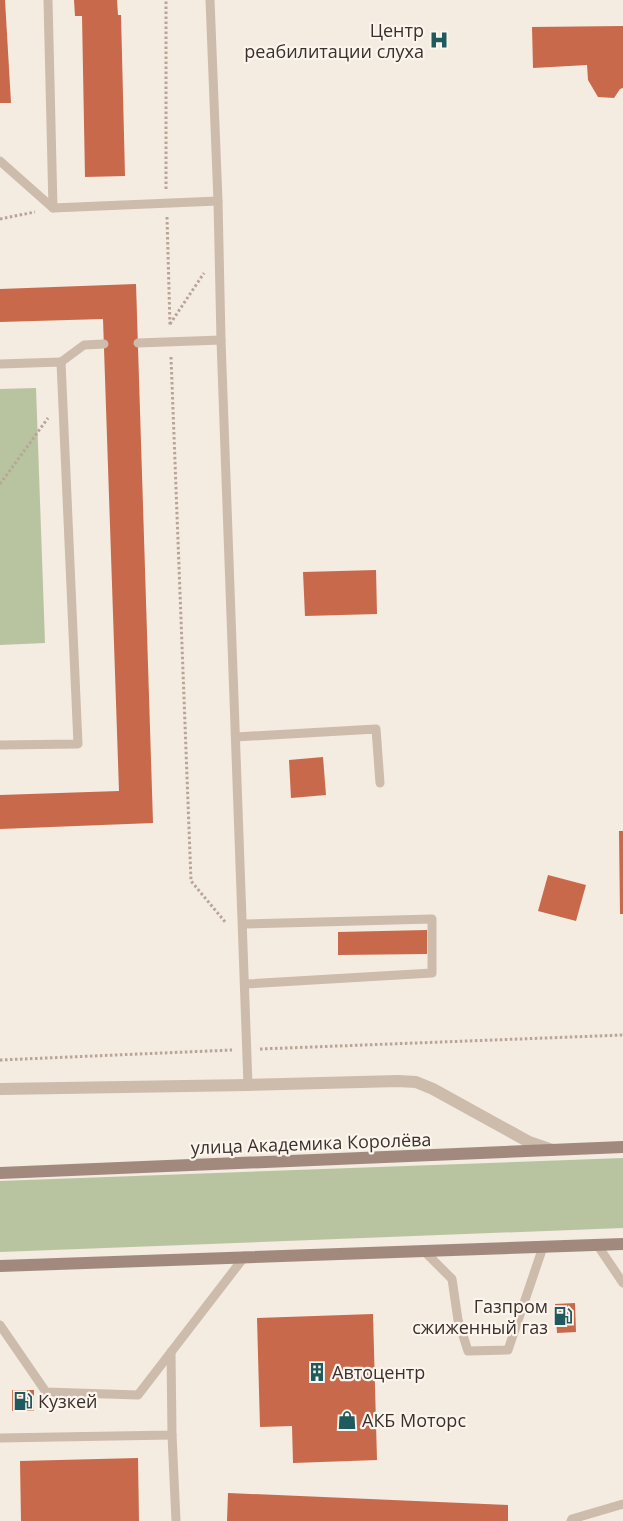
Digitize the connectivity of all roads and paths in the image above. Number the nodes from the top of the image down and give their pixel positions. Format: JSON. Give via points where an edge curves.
{"nodes":[{"id":1,"x":48,"y":0,"type":"edge"},
{"id":2,"x":166,"y":0,"type":"edge"},
{"id":3,"x":210,"y":0,"type":"edge"},
{"id":4,"x":0,"y":161,"type":"edge"},
{"id":5,"x":218,"y":201,"type":"junction"},
{"id":6,"x":166,"y":204,"type":"junction"},
{"id":7,"x":53,"y":208,"type":"junction"},
{"id":8,"x":0,"y":220,"type":"edge"},
{"id":9,"x":218,"y":252,"type":"junction"},
{"id":10,"x":170,"y":325,"type":"junction"},
{"id":11,"x":221,"y":340,"type":"junction"},
{"id":12,"x":170,"y":342,"type":"junction"},
{"id":13,"x":138,"y":343,"type":"dead end"},
{"id":14,"x":104,"y":344,"type":"dead end"},
{"id":15,"x":61,"y":362,"type":"junction"},
{"id":16,"x":0,"y":364,"type":"edge"},
{"id":17,"x":63,"y":398,"type":"junction"},
{"id":18,"x":0,"y":484,"type":"edge"},
{"id":19,"x":236,"y":737,"type":"junction"},
{"id":20,"x":0,"y":745,"type":"edge"},
{"id":21,"x":380,"y":783,"type":"dead end"},
{"id":22,"x":243,"y":924,"type":"junction"},
{"id":23,"x":228,"y":926,"type":"dead end"},
{"id":24,"x":246,"y":984,"type":"junction"},
{"id":25,"x":623,"y":1035,"type":"edge"},
{"id":26,"x":247,"y":1049,"type":"junction"},
{"id":27,"x":0,"y":1060,"type":"edge"},
{"id":28,"x":248,"y":1085,"type":"junction"},
{"id":29,"x":0,"y":1089,"type":"edge"},
{"id":30,"x":623,"y":1148,"type":"edge"},
{"id":31,"x":552,"y":1150,"type":"junction"},
{"id":32,"x":0,"y":1173,"type":"edge"},
{"id":33,"x":623,"y":1244,"type":"edge"},
{"id":34,"x":598,"y":1246,"type":"junction"},
{"id":35,"x":543,"y":1247,"type":"junction"},
{"id":36,"x":423,"y":1250,"type":"junction"},
{"id":37,"x":244,"y":1256,"type":"junction"},
{"id":38,"x":0,"y":1266,"type":"edge"},
{"id":39,"x":623,"y":1283,"type":"edge"},
{"id":40,"x":1,"y":1328,"type":"edge"},
{"id":41,"x":171,"y":1352,"type":"junction"},
{"id":42,"x":172,"y":1435,"type":"junction"},
{"id":43,"x":0,"y":1438,"type":"edge"},
{"id":44,"x":623,"y":1504,"type":"edge"},
{"id":45,"x":176,"y":1521,"type":"edge"},
{"id":46,"x":572,"y":1521,"type":"edge"}],
"edges":[{"from":1,"to":7,"type":"lane"},
{"from":2,"to":6,"type":"path"},
{"from":3,"to":5,"type":"lane"},
{"from":4,"to":7,"type":"lane"},
{"from":5,"to":6,"type":"lane"},
{"from":5,"to":9,"type":"lane"},
{"from":6,"to":7,"type":"lane"},
{"from":6,"to":10,"type":"path"},
{"from":7,"to":8,"type":"path"},
{"from":9,"to":10,"type":"path"},
{"from":9,"to":11,"type":"lane"},
{"from":10,"to":12,"type":"path"},
{"from":11,"to":12,"type":"lane"},
{"from":11,"to":19,"type":"lane"},
{"from":12,"to":13,"type":"lane"},
{"from":12,"to":23,"type":"path","via":[[191,880]]},
{"from":14,"to":15,"type":"lane","via":[[84,345]]},
{"from":15,"to":16,"type":"lane"},
{"from":15,"to":17,"type":"lane"},
{"from":17,"to":18,"type":"path"},
{"from":17,"to":20,"type":"lane","via":[[78,744]]},
{"from":19,"to":21,"type":"lane","via":[[376,729]]},
{"from":19,"to":22,"type":"lane"},
{"from":22,"to":24,"type":"lane"},
{"from":22,"to":24,"type":"lane","via":[[432,919],[432,973]]},
{"from":24,"to":26,"type":"lane"},
{"from":25,"to":26,"type":"path"},
{"from":26,"to":27,"type":"path"},
{"from":26,"to":28,"type":"lane"},
{"from":28,"to":29,"type":"street"},
{"from":28,"to":31,"type":"street","via":[[416,1082],[433,1088],[529,1142]]},
{"from":30,"to":31,"type":"street","name":"улица Академика Королёва"},
{"from":31,"to":32,"type":"street","name":"улица Академика Королёва"},
{"from":33,"to":34,"type":"street"},
{"from":34,"to":35,"type":"street"},
{"from":34,"to":39,"type":"lane"},
{"from":35,"to":36,"type":"street"},
{"from":35,"to":36,"type":"lane","via":[[508,1350],[468,1351],[458,1320],[452,1279]]},
{"from":36,"to":37,"type":"street"},
{"from":37,"to":38,"type":"street"},
{"from":37,"to":41,"type":"lane"},
{"from":40,"to":41,"type":"lane","via":[[46,1392],[138,1395]]},
{"from":41,"to":42,"type":"lane"},
{"from":42,"to":43,"type":"lane"},
{"from":42,"to":45,"type":"lane"},
{"from":44,"to":46,"type":"lane"}]}
